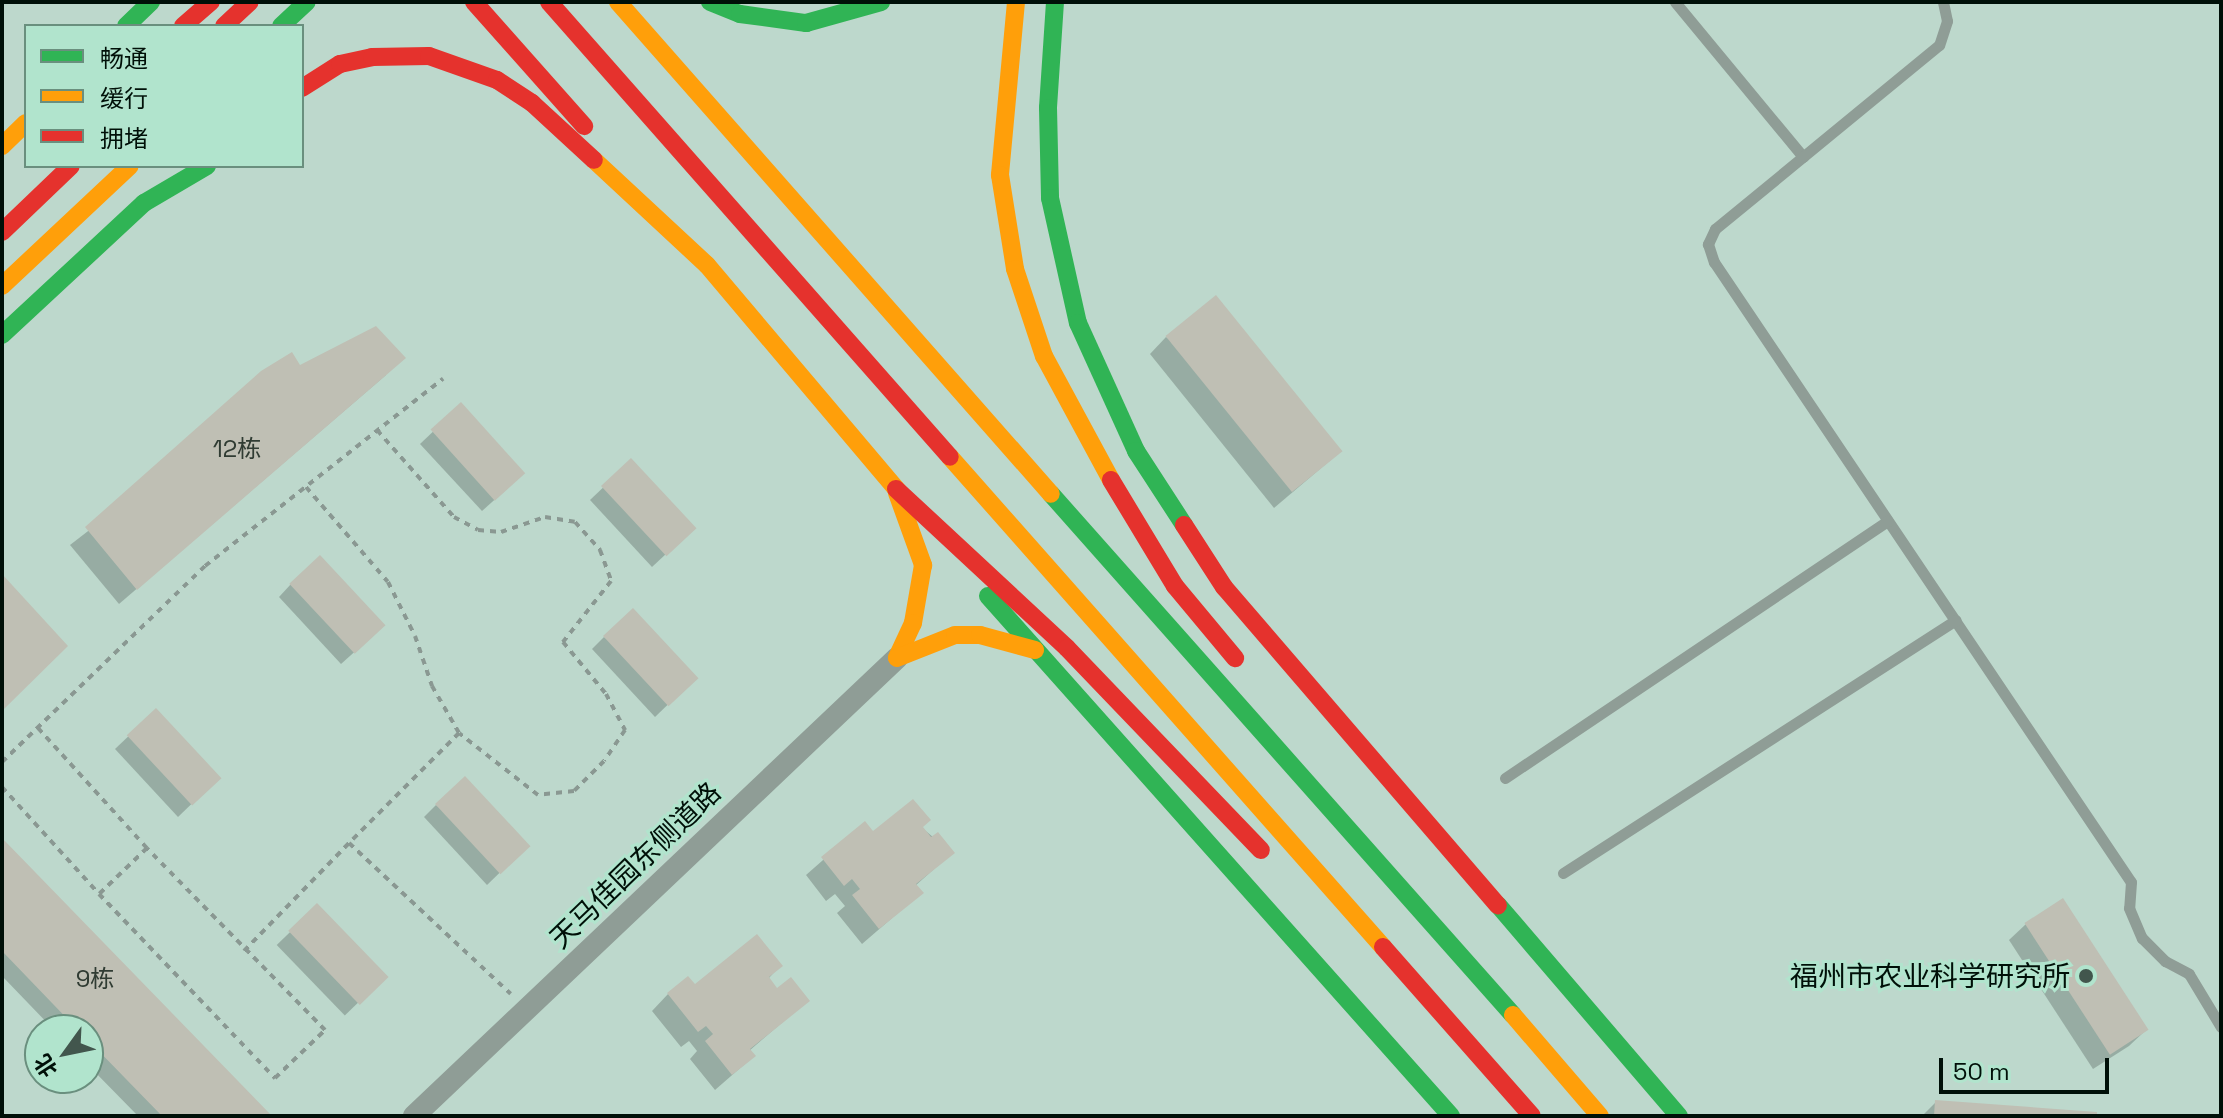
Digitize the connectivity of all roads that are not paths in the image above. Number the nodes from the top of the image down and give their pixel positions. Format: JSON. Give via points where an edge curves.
{"nodes":[{"id":1,"x":151,"y":2,"type":"edge"},
{"id":2,"x":211,"y":2,"type":"edge"},
{"id":3,"x":250,"y":2,"type":"edge"},
{"id":4,"x":258,"y":2,"type":"edge"},
{"id":5,"x":307,"y":2,"type":"edge"},
{"id":6,"x":474,"y":2,"type":"edge"},
{"id":7,"x":549,"y":2,"type":"edge"},
{"id":8,"x":618,"y":2,"type":"edge"},
{"id":9,"x":710,"y":2,"type":"edge"},
{"id":10,"x":881,"y":2,"type":"edge"},
{"id":11,"x":1016,"y":2,"type":"edge"},
{"id":12,"x":1055,"y":2,"type":"edge"},
{"id":13,"x":1675,"y":2,"type":"edge"},
{"id":14,"x":1943,"y":2,"type":"edge"},
{"id":15,"x":128,"y":24,"type":"edge"},
{"id":16,"x":185,"y":24,"type":"edge"},
{"id":17,"x":226,"y":24,"type":"edge"},
{"id":18,"x":277,"y":24,"type":"edge"},
{"id":19,"x":281,"y":24,"type":"edge"},
{"id":20,"x":304,"y":87,"type":"edge"},
{"id":21,"x":24,"y":125,"type":"edge"},
{"id":22,"x":2,"y":146,"type":"edge"},
{"id":23,"x":1803,"y":157,"type":"junction"},
{"id":24,"x":69,"y":168,"type":"edge"},
{"id":25,"x":128,"y":168,"type":"edge"},
{"id":26,"x":182,"y":168,"type":"edge"},
{"id":27,"x":204,"y":168,"type":"edge"},
{"id":28,"x":144,"y":203,"type":"junction"},
{"id":29,"x":2,"y":232,"type":"edge"},
{"id":30,"x":707,"y":265,"type":"junction"},
{"id":31,"x":2,"y":286,"type":"edge"},
{"id":32,"x":2,"y":335,"type":"edge"},
{"id":33,"x":1094,"y":452,"type":"junction"},
{"id":34,"x":896,"y":489,"type":"junction"},
{"id":35,"x":1888,"y":521,"type":"junction"},
{"id":36,"x":1955,"y":620,"type":"junction"},
{"id":37,"x":1256,"y":625,"type":"junction"},
{"id":38,"x":1035,"y":650,"type":"junction"},
{"id":39,"x":897,"y":658,"type":"junction"},
{"id":40,"x":1247,"y":672,"type":"dead end"},
{"id":41,"x":1321,"y":770,"type":"dead end"},
{"id":42,"x":1505,"y":778,"type":"dead end"},
{"id":43,"x":1355,"y":831,"type":"junction"},
{"id":44,"x":1275,"y":865,"type":"dead end"},
{"id":45,"x":1563,"y":873,"type":"dead end"},
{"id":46,"x":1384,"y":979,"type":"dead end"},
{"id":47,"x":2221,"y":1027,"type":"edge"},
{"id":48,"x":414,"y":1116,"type":"edge"},
{"id":49,"x":1451,"y":1116,"type":"edge"},
{"id":50,"x":1515,"y":1116,"type":"edge"},
{"id":51,"x":1532,"y":1116,"type":"edge"},
{"id":52,"x":1600,"y":1116,"type":"edge"},
{"id":53,"x":1679,"y":1116,"type":"edge"}],
"edges":[{"from":1,"to":15,"type":"main road"},
{"from":2,"to":16,"type":"main road"},
{"from":3,"to":17,"type":"main road"},
{"from":4,"to":18,"type":"main road"},
{"from":5,"to":19,"type":"main road"},
{"from":6,"to":30,"type":"main road"},
{"from":7,"to":51,"type":"main road"},
{"from":8,"to":43,"type":"main road","via":[[1287,763]]},
{"from":9,"to":10,"type":"main road","via":[[740,14],[806,23]]},
{"from":11,"to":33,"type":"main road","via":[[1000,175],[1015,269],[1044,356]]},
{"from":12,"to":37,"type":"main road","via":[[1048,108],[1050,198],[1078,323],[1136,451],[1224,587]]},
{"from":13,"to":23,"type":"lane"},
{"from":14,"to":23,"type":"lane","via":[[1947,21],[1939,45]]},
{"from":20,"to":30,"type":"main road","via":[[340,64],[372,57],[429,56],[484,74],[567,130]]},
{"from":21,"to":22,"type":"main road"},
{"from":23,"to":35,"type":"lane","via":[[1715,229],[1708,244],[1714,262]]},
{"from":24,"to":29,"type":"main road"},
{"from":25,"to":31,"type":"main road"},
{"from":26,"to":28,"type":"main road"},
{"from":27,"to":28,"type":"main road"},
{"from":28,"to":32,"type":"main road"},
{"from":30,"to":34,"type":"main road"},
{"from":33,"to":37,"type":"main road","via":[[1156,525]]},
{"from":33,"to":40,"type":"main road","via":[[1175,586]]},
{"from":34,"to":38,"type":"main road"},
{"from":34,"to":39,"type":"main road","via":[[923,565],[913,623]]},
{"from":34,"to":44,"type":"main road","via":[[1067,648]]},
{"from":35,"to":36,"type":"lane"},
{"from":35,"to":42,"type":"lane"},
{"from":36,"to":45,"type":"lane"},
{"from":36,"to":47,"type":"lane","via":[[2131,882],[2129,908],[2142,938],[2165,961],[2189,974]]},
{"from":37,"to":53,"type":"main road"},
{"from":38,"to":39,"type":"main road","via":[[980,635],[955,635]]},
{"from":38,"to":49,"type":"main road"},
{"from":39,"to":48,"type":"street","name":"天马佳园东侧道路"},
{"from":41,"to":43,"type":"main road"},
{"from":43,"to":52,"type":"main road"},
{"from":46,"to":50,"type":"main road"}]}
